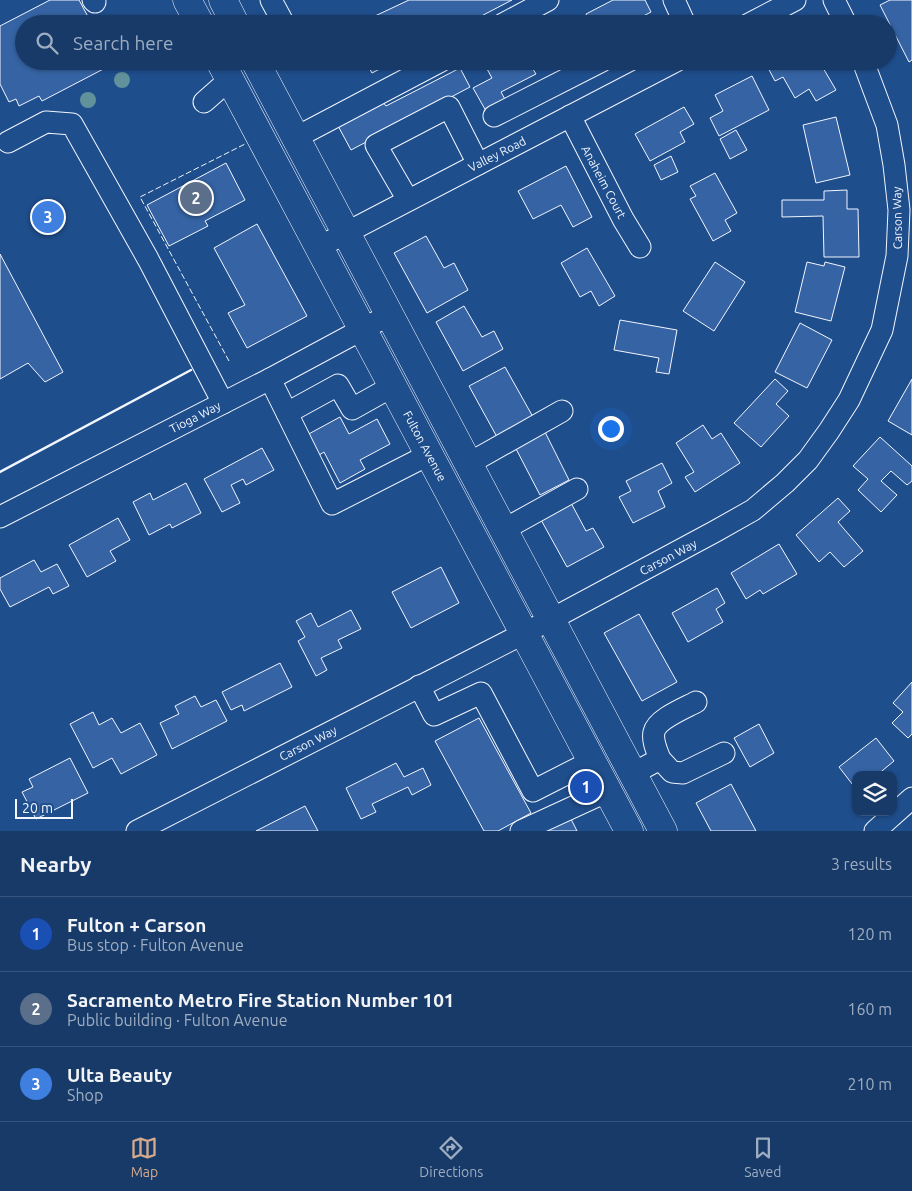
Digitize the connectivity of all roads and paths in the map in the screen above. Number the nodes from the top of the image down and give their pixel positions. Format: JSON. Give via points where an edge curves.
{"nodes":[{"id":1,"x":188,"y":0,"type":"edge"},
{"id":2,"x":223,"y":0,"type":"edge"},
{"id":3,"x":271,"y":0,"type":"edge"},
{"id":4,"x":548,"y":0,"type":"edge"},
{"id":5,"x":674,"y":0,"type":"edge"},
{"id":6,"x":795,"y":0,"type":"edge"},
{"id":7,"x":834,"y":0,"type":"edge"},
{"id":8,"x":196,"y":15,"type":"edge"},
{"id":9,"x":230,"y":15,"type":"edge"},
{"id":10,"x":279,"y":15,"type":"edge"},
{"id":11,"x":520,"y":15,"type":"edge"},
{"id":12,"x":681,"y":15,"type":"edge"},
{"id":13,"x":766,"y":15,"type":"edge"},
{"id":14,"x":842,"y":15,"type":"edge"},
{"id":15,"x":225,"y":70,"type":"edge"},
{"id":16,"x":262,"y":70,"type":"edge"},
{"id":17,"x":424,"y":70,"type":"edge"},
{"id":18,"x":584,"y":70,"type":"edge"},
{"id":19,"x":650,"y":70,"type":"edge"},
{"id":20,"x":866,"y":70,"type":"edge"},
{"id":21,"x":204,"y":102,"type":"dead end"},
{"id":22,"x":494,"y":116,"type":"dead end"},
{"id":23,"x":570,"y":116,"type":"junction"},
{"id":24,"x":296,"y":138,"type":"junction"},
{"id":25,"x":8,"y":142,"type":"dead end"},
{"id":26,"x":478,"y":164,"type":"junction"},
{"id":27,"x":408,"y":200,"type":"junction"},
{"id":28,"x":345,"y":233,"type":"junction"},
{"id":29,"x":319,"y":247,"type":"junction"},
{"id":30,"x":640,"y":247,"type":"dead end"},
{"id":31,"x":389,"y":315,"type":"junction"},
{"id":32,"x":363,"y":328,"type":"junction"},
{"id":33,"x":270,"y":379,"type":"junction"},
{"id":34,"x":393,"y":386,"type":"junction"},
{"id":35,"x":223,"y":402,"type":"junction"},
{"id":36,"x":562,"y":411,"type":"dead end"},
{"id":37,"x":287,"y":413,"type":"junction"},
{"id":38,"x":430,"y":454,"type":"junction"},
{"id":39,"x":468,"y":464,"type":"junction"},
{"id":40,"x":577,"y":489,"type":"dead end"},
{"id":41,"x":0,"y":517,"type":"edge"},
{"id":42,"x":503,"y":530,"type":"junction"},
{"id":43,"x":550,"y":620,"type":"junction"},
{"id":44,"x":524,"y":633,"type":"junction"},
{"id":45,"x":419,"y":686,"type":"junction"},
{"id":46,"x":696,"y":702,"type":"dead end"},
{"id":47,"x":724,"y":753,"type":"dead end"},
{"id":48,"x":660,"y":759,"type":"junction"},
{"id":49,"x":592,"y":761,"type":"junction"},
{"id":50,"x":632,"y":774,"type":"junction"},
{"id":51,"x":608,"y":792,"type":"junction"},
{"id":52,"x":912,"y":798,"type":"edge"},
{"id":53,"x":881,"y":829,"type":"edge"},
{"id":54,"x":137,"y":831,"type":"edge"},
{"id":55,"x":521,"y":831,"type":"edge"},
{"id":56,"x":629,"y":831,"type":"edge"},
{"id":57,"x":663,"y":831,"type":"edge"}],
"edges":[{"from":1,"to":8,"type":"main road"},
{"from":2,"to":9,"type":"main road"},
{"from":3,"to":10,"type":"street"},
{"from":4,"to":11,"type":"street"},
{"from":5,"to":12,"type":"street"},
{"from":6,"to":13,"type":"street"},
{"from":7,"to":14,"type":"street"},
{"from":15,"to":21,"type":"street"},
{"from":15,"to":29,"type":"main road","name":"Fulton Avenue"},
{"from":16,"to":24,"type":"main road"},
{"from":17,"to":24,"type":"street"},
{"from":18,"to":22,"type":"street"},
{"from":19,"to":23,"type":"street","name":"Valley Road"},
{"from":20,"to":43,"type":"street","name":"Carson Way","via":[[887,125],[894,165],[899,210],[897,256],[882,330],[849,400],[808,460],[753,510],[623,574]]},
{"from":23,"to":26,"type":"street","name":"Valley Road"},
{"from":23,"to":30,"type":"street","name":"Anaheim Court"},
{"from":24,"to":28,"type":"main road"},
{"from":25,"to":35,"type":"street","via":[[46,122],[72,124]]},
{"from":26,"to":27,"type":"street","name":"Valley Road"},
{"from":26,"to":27,"type":"street","via":[[449,107],[376,145]]},
{"from":27,"to":28,"type":"street","name":"Valley Road"},
{"from":28,"to":29,"type":"street","name":"Valley Road"},
{"from":28,"to":31,"type":"main road"},
{"from":29,"to":32,"type":"main road","name":"Fulton Avenue"},
{"from":31,"to":32,"type":"street","name":"Tioga Way"},
{"from":31,"to":39,"type":"main road"},
{"from":32,"to":33,"type":"street","name":"Tioga Way"},
{"from":32,"to":34,"type":"main road","name":"Fulton Avenue"},
{"from":33,"to":35,"type":"street","name":"Tioga Way"},
{"from":33,"to":37,"type":"street"},
{"from":34,"to":37,"type":"street","via":[[352,409],[338,385]]},
{"from":34,"to":38,"type":"main road","name":"Fulton Avenue"},
{"from":35,"to":41,"type":"street","name":"Tioga Way"},
{"from":36,"to":39,"type":"street"},
{"from":37,"to":38,"type":"street","via":[[332,504]]},
{"from":38,"to":44,"type":"main road","name":"Fulton Avenue"},
{"from":39,"to":42,"type":"main road"},
{"from":40,"to":42,"type":"street"},
{"from":42,"to":43,"type":"main road"},
{"from":43,"to":44,"type":"street","name":"Carson Way"},
{"from":43,"to":50,"type":"main road"},
{"from":44,"to":45,"type":"street","name":"Carson Way"},
{"from":44,"to":49,"type":"main road","name":"Fulton Avenue"},
{"from":45,"to":49,"type":"street","via":[[434,715],[481,692],[533,791]]},
{"from":45,"to":54,"type":"street","name":"Carson Way"},
{"from":46,"to":48,"type":"street","via":[[662,721],[654,730]]},
{"from":47,"to":48,"type":"street","via":[[682,774],[672,772]]},
{"from":48,"to":50,"type":"street"},
{"from":49,"to":51,"type":"main road","name":"Fulton Avenue"},
{"from":50,"to":57,"type":"main road"},
{"from":51,"to":55,"type":"street"},
{"from":51,"to":56,"type":"main road","name":"Fulton Avenue"},
{"from":52,"to":53,"type":"street"}]}
